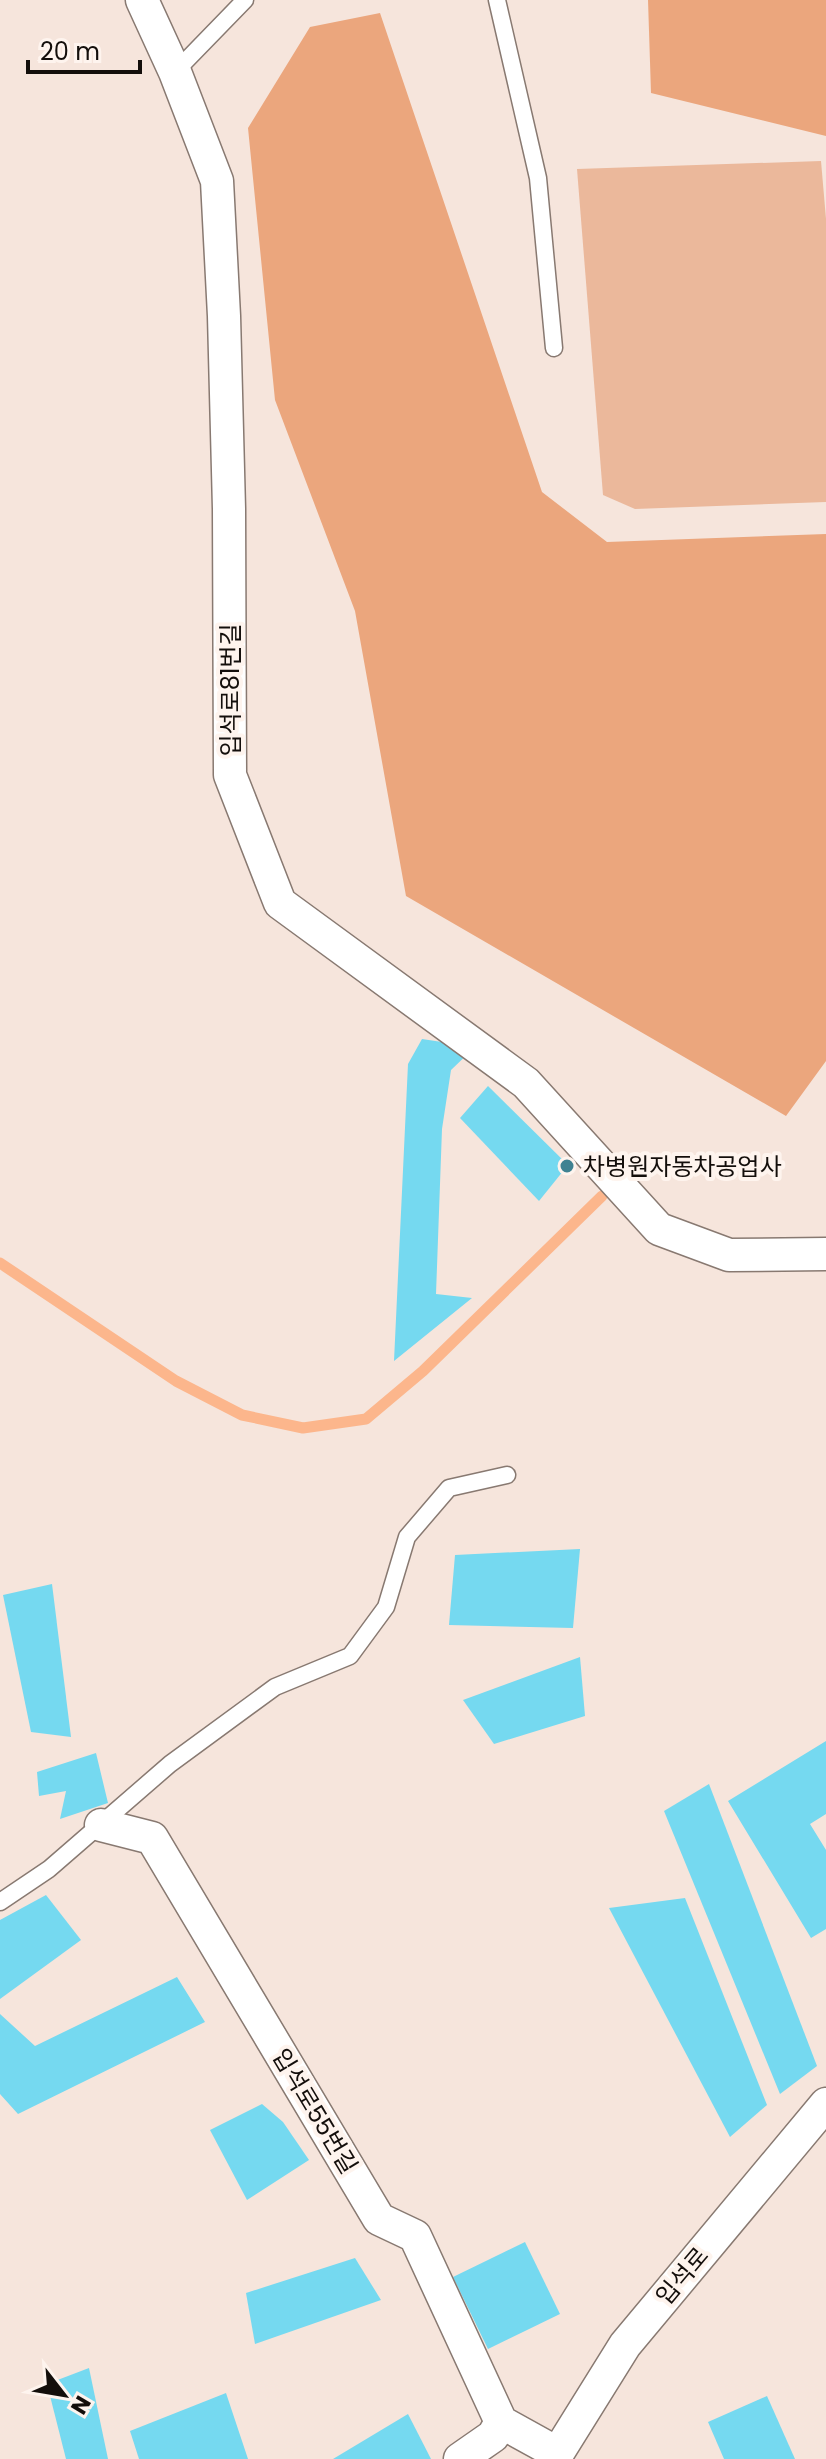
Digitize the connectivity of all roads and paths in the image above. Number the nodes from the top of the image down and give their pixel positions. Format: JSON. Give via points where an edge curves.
{"nodes":[{"id":1,"x":142,"y":0,"type":"edge"},
{"id":2,"x":245,"y":0,"type":"edge"},
{"id":3,"x":497,"y":0,"type":"edge"},
{"id":4,"x":175,"y":72,"type":"junction"},
{"id":5,"x":554,"y":348,"type":"dead end"},
{"id":6,"x":826,"y":1254,"type":"edge"},
{"id":7,"x":507,"y":1475,"type":"dead end"},
{"id":8,"x":101,"y":1825,"type":"junction"},
{"id":9,"x":0,"y":1902,"type":"edge"},
{"id":10,"x":826,"y":2104,"type":"edge"},
{"id":11,"x":501,"y":2422,"type":"junction"},
{"id":12,"x":555,"y":2456,"type":"edge"},
{"id":13,"x":460,"y":2459,"type":"edge"}],
"edges":[{"from":1,"to":4,"type":"street","name":"입석로81번길"},
{"from":2,"to":4,"type":"lane"},
{"from":3,"to":5,"type":"lane","via":[[538,178]]},
{"from":4,"to":6,"type":"street","name":"입석로81번길","via":[[217,181],[229,509],[230,775],[280,903],[526,1083],[659,1229],[729,1255]]},
{"from":7,"to":8,"type":"lane","via":[[449,1488],[407,1537],[386,1607],[350,1656],[275,1687],[170,1764]]},
{"from":8,"to":9,"type":"lane"},
{"from":8,"to":11,"type":"street","name":"입석로55번길","via":[[152,1838],[379,2219],[415,2236]]},
{"from":10,"to":12,"type":"street","name":"입석로","via":[[625,2345]]},
{"from":11,"to":12,"type":"street"},
{"from":11,"to":13,"type":"street","via":[[493,2436]]}]}
